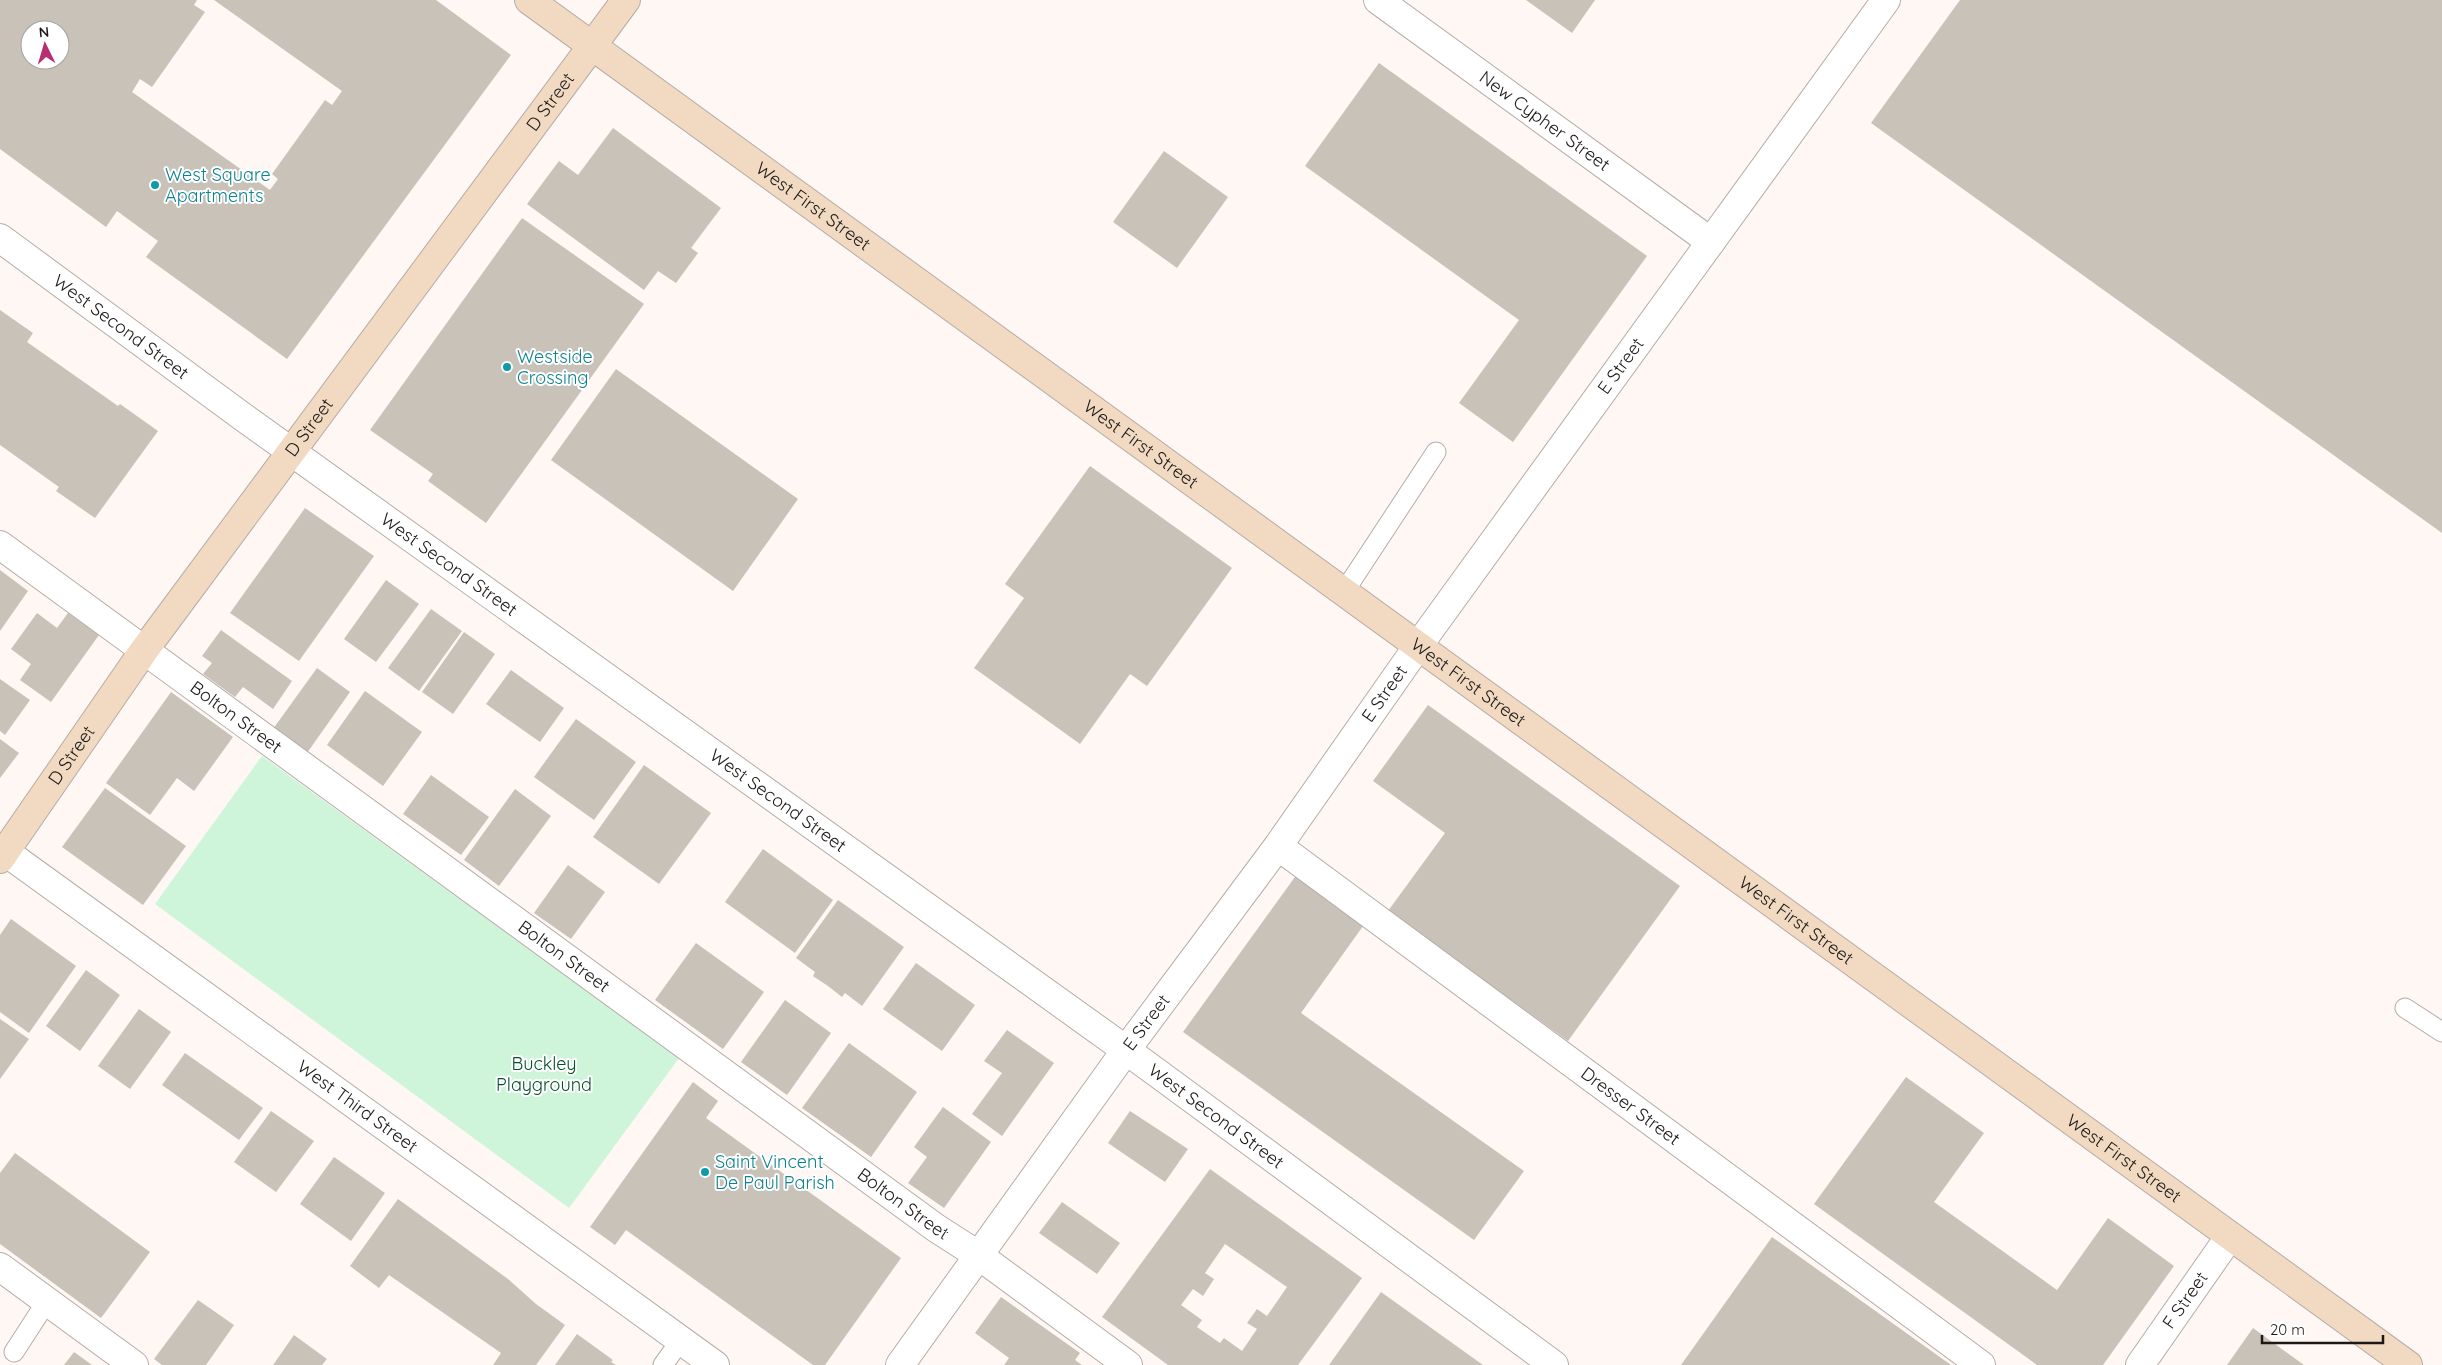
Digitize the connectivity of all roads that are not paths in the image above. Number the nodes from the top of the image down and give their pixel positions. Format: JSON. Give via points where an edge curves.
{"nodes":[{"id":1,"x":529,"y":0,"type":"edge"},
{"id":2,"x":626,"y":0,"type":"edge"},
{"id":3,"x":1378,"y":0,"type":"edge"},
{"id":4,"x":1886,"y":0,"type":"edge"},
{"id":5,"x":593,"y":46,"type":"junction"},
{"id":6,"x":0,"y":238,"type":"edge"},
{"id":7,"x":1711,"y":242,"type":"junction"},
{"id":8,"x":291,"y":451,"type":"junction"},
{"id":9,"x":1436,"y":452,"type":"dead end"},
{"id":10,"x":0,"y":545,"type":"edge"},
{"id":11,"x":1344,"y":592,"type":"junction"},
{"id":12,"x":1418,"y":646,"type":"junction"},
{"id":13,"x":145,"y":649,"type":"junction"},
{"id":14,"x":1278,"y":846,"type":"junction"},
{"id":15,"x":2,"y":853,"type":"edge"},
{"id":16,"x":2405,"y":1008,"type":"dead end"},
{"id":17,"x":2442,"y":1032,"type":"edge"},
{"id":18,"x":1126,"y":1050,"type":"junction"},
{"id":19,"x":2230,"y":1236,"type":"junction"},
{"id":20,"x":978,"y":1255,"type":"junction"},
{"id":21,"x":0,"y":1267,"type":"edge"},
{"id":22,"x":46,"y":1301,"type":"junction"},
{"id":23,"x":681,"y":1340,"type":"junction"},
{"id":24,"x":14,"y":1352,"type":"dead end"},
{"id":25,"x":134,"y":1365,"type":"edge"},
{"id":26,"x":663,"y":1365,"type":"edge"},
{"id":27,"x":715,"y":1365,"type":"edge"},
{"id":28,"x":900,"y":1365,"type":"edge"},
{"id":29,"x":1128,"y":1365,"type":"edge"},
{"id":30,"x":1554,"y":1365,"type":"edge"},
{"id":31,"x":1981,"y":1365,"type":"edge"},
{"id":32,"x":2140,"y":1365,"type":"edge"},
{"id":33,"x":2408,"y":1365,"type":"edge"}],
"edges":[{"from":1,"to":5,"type":"main road","name":"West First Street"},
{"from":2,"to":5,"type":"main road","name":"D Street"},
{"from":3,"to":7,"type":"street","name":"New Cypher Street"},
{"from":4,"to":7,"type":"street","name":"E Street"},
{"from":5,"to":8,"type":"main road","name":"D Street"},
{"from":5,"to":11,"type":"main road","name":"West First Street"},
{"from":6,"to":8,"type":"street","name":"West Second Street"},
{"from":7,"to":12,"type":"street","name":"E Street"},
{"from":8,"to":13,"type":"main road","name":"D Street"},
{"from":8,"to":18,"type":"street","name":"West Second Street"},
{"from":9,"to":11,"type":"lane"},
{"from":10,"to":13,"type":"street","name":"Bolton Street"},
{"from":11,"to":12,"type":"main road","name":"West First Street"},
{"from":12,"to":14,"type":"street","name":"E Street"},
{"from":12,"to":19,"type":"main road","name":"West First Street"},
{"from":13,"to":15,"type":"main road","name":"D Street"},
{"from":13,"to":20,"type":"street","name":"Bolton Street"},
{"from":14,"to":18,"type":"street","name":"E Street"},
{"from":14,"to":31,"type":"street","name":"Dresser Street"},
{"from":15,"to":23,"type":"street","name":"West Third Street"},
{"from":16,"to":17,"type":"lane"},
{"from":18,"to":20,"type":"street","name":"E Street"},
{"from":18,"to":30,"type":"street","name":"West Second Street"},
{"from":19,"to":32,"type":"street","name":"F Street"},
{"from":19,"to":33,"type":"main road","name":"West First Street"},
{"from":20,"to":28,"type":"street","name":"E Street"},
{"from":20,"to":29,"type":"street","name":"Bolton Street"},
{"from":21,"to":22,"type":"street"},
{"from":22,"to":24,"type":"lane"},
{"from":22,"to":25,"type":"street"},
{"from":23,"to":26,"type":"lane"},
{"from":23,"to":27,"type":"street","name":"West Third Street"}]}
